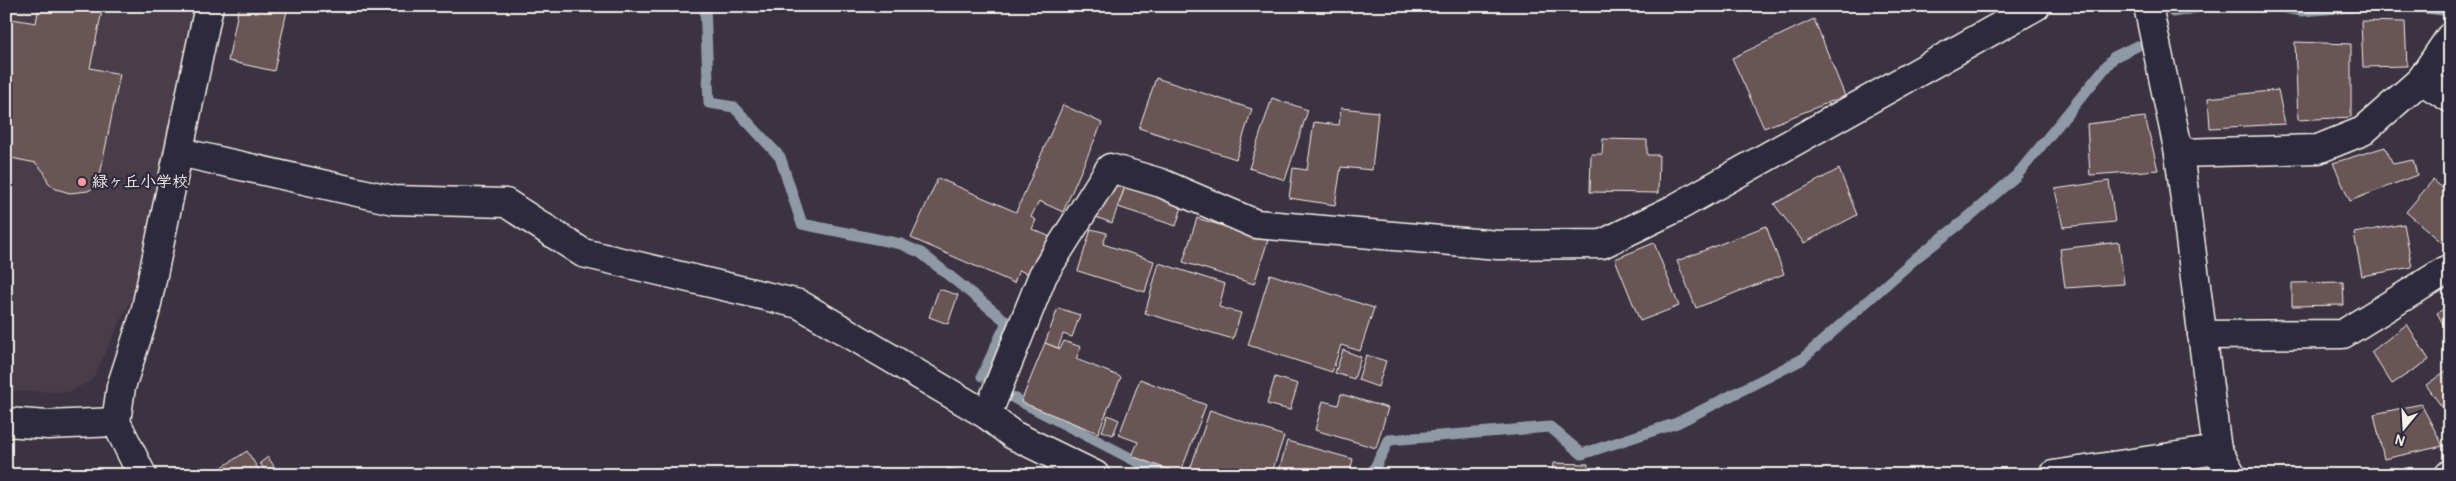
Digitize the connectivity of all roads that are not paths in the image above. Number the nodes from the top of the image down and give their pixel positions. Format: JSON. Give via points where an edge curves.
{"nodes":[{"id":1,"x":209,"y":6,"type":"edge"},
{"id":2,"x":2036,"y":6,"type":"edge"},
{"id":3,"x":2154,"y":7,"type":"edge"},
{"id":4,"x":2450,"y":37,"type":"edge"},
{"id":5,"x":2421,"y":80,"type":"junction"},
{"id":6,"x":2450,"y":98,"type":"edge"},
{"id":7,"x":179,"y":152,"type":"junction"},
{"id":8,"x":2178,"y":153,"type":"junction"},
{"id":9,"x":2450,"y":268,"type":"edge"},
{"id":10,"x":2202,"y":336,"type":"junction"},
{"id":11,"x":987,"y":415,"type":"junction"},
{"id":12,"x":6,"y":422,"type":"edge"},
{"id":13,"x":116,"y":422,"type":"junction"},
{"id":14,"x":2217,"y":450,"type":"junction"},
{"id":15,"x":142,"y":475,"type":"edge"},
{"id":16,"x":1095,"y":475,"type":"edge"},
{"id":17,"x":2053,"y":475,"type":"edge"},
{"id":18,"x":2232,"y":475,"type":"edge"}],
"edges":[{"from":1,"to":7,"type":"street"},
{"from":2,"to":11,"type":"street","via":[[1672,210],[1602,244],[1498,245],[1256,224],[1161,183],[1110,168],[1043,275]]},
{"from":3,"to":8,"type":"street"},
{"from":4,"to":5,"type":"street"},
{"from":5,"to":6,"type":"street"},
{"from":5,"to":8,"type":"street","via":[[2363,131],[2318,149]]},
{"from":7,"to":11,"type":"street","via":[[393,200],[506,202],[583,253],[800,304]]},
{"from":7,"to":13,"type":"street","via":[[145,313],[121,388]]},
{"from":8,"to":10,"type":"street"},
{"from":9,"to":10,"type":"street","via":[[2343,334]]},
{"from":10,"to":14,"type":"street"},
{"from":11,"to":16,"type":"street","via":[[1013,435]]},
{"from":12,"to":13,"type":"street","via":[[48,425]]},
{"from":13,"to":15,"type":"street"},
{"from":14,"to":17,"type":"street"},
{"from":14,"to":18,"type":"street"}]}
